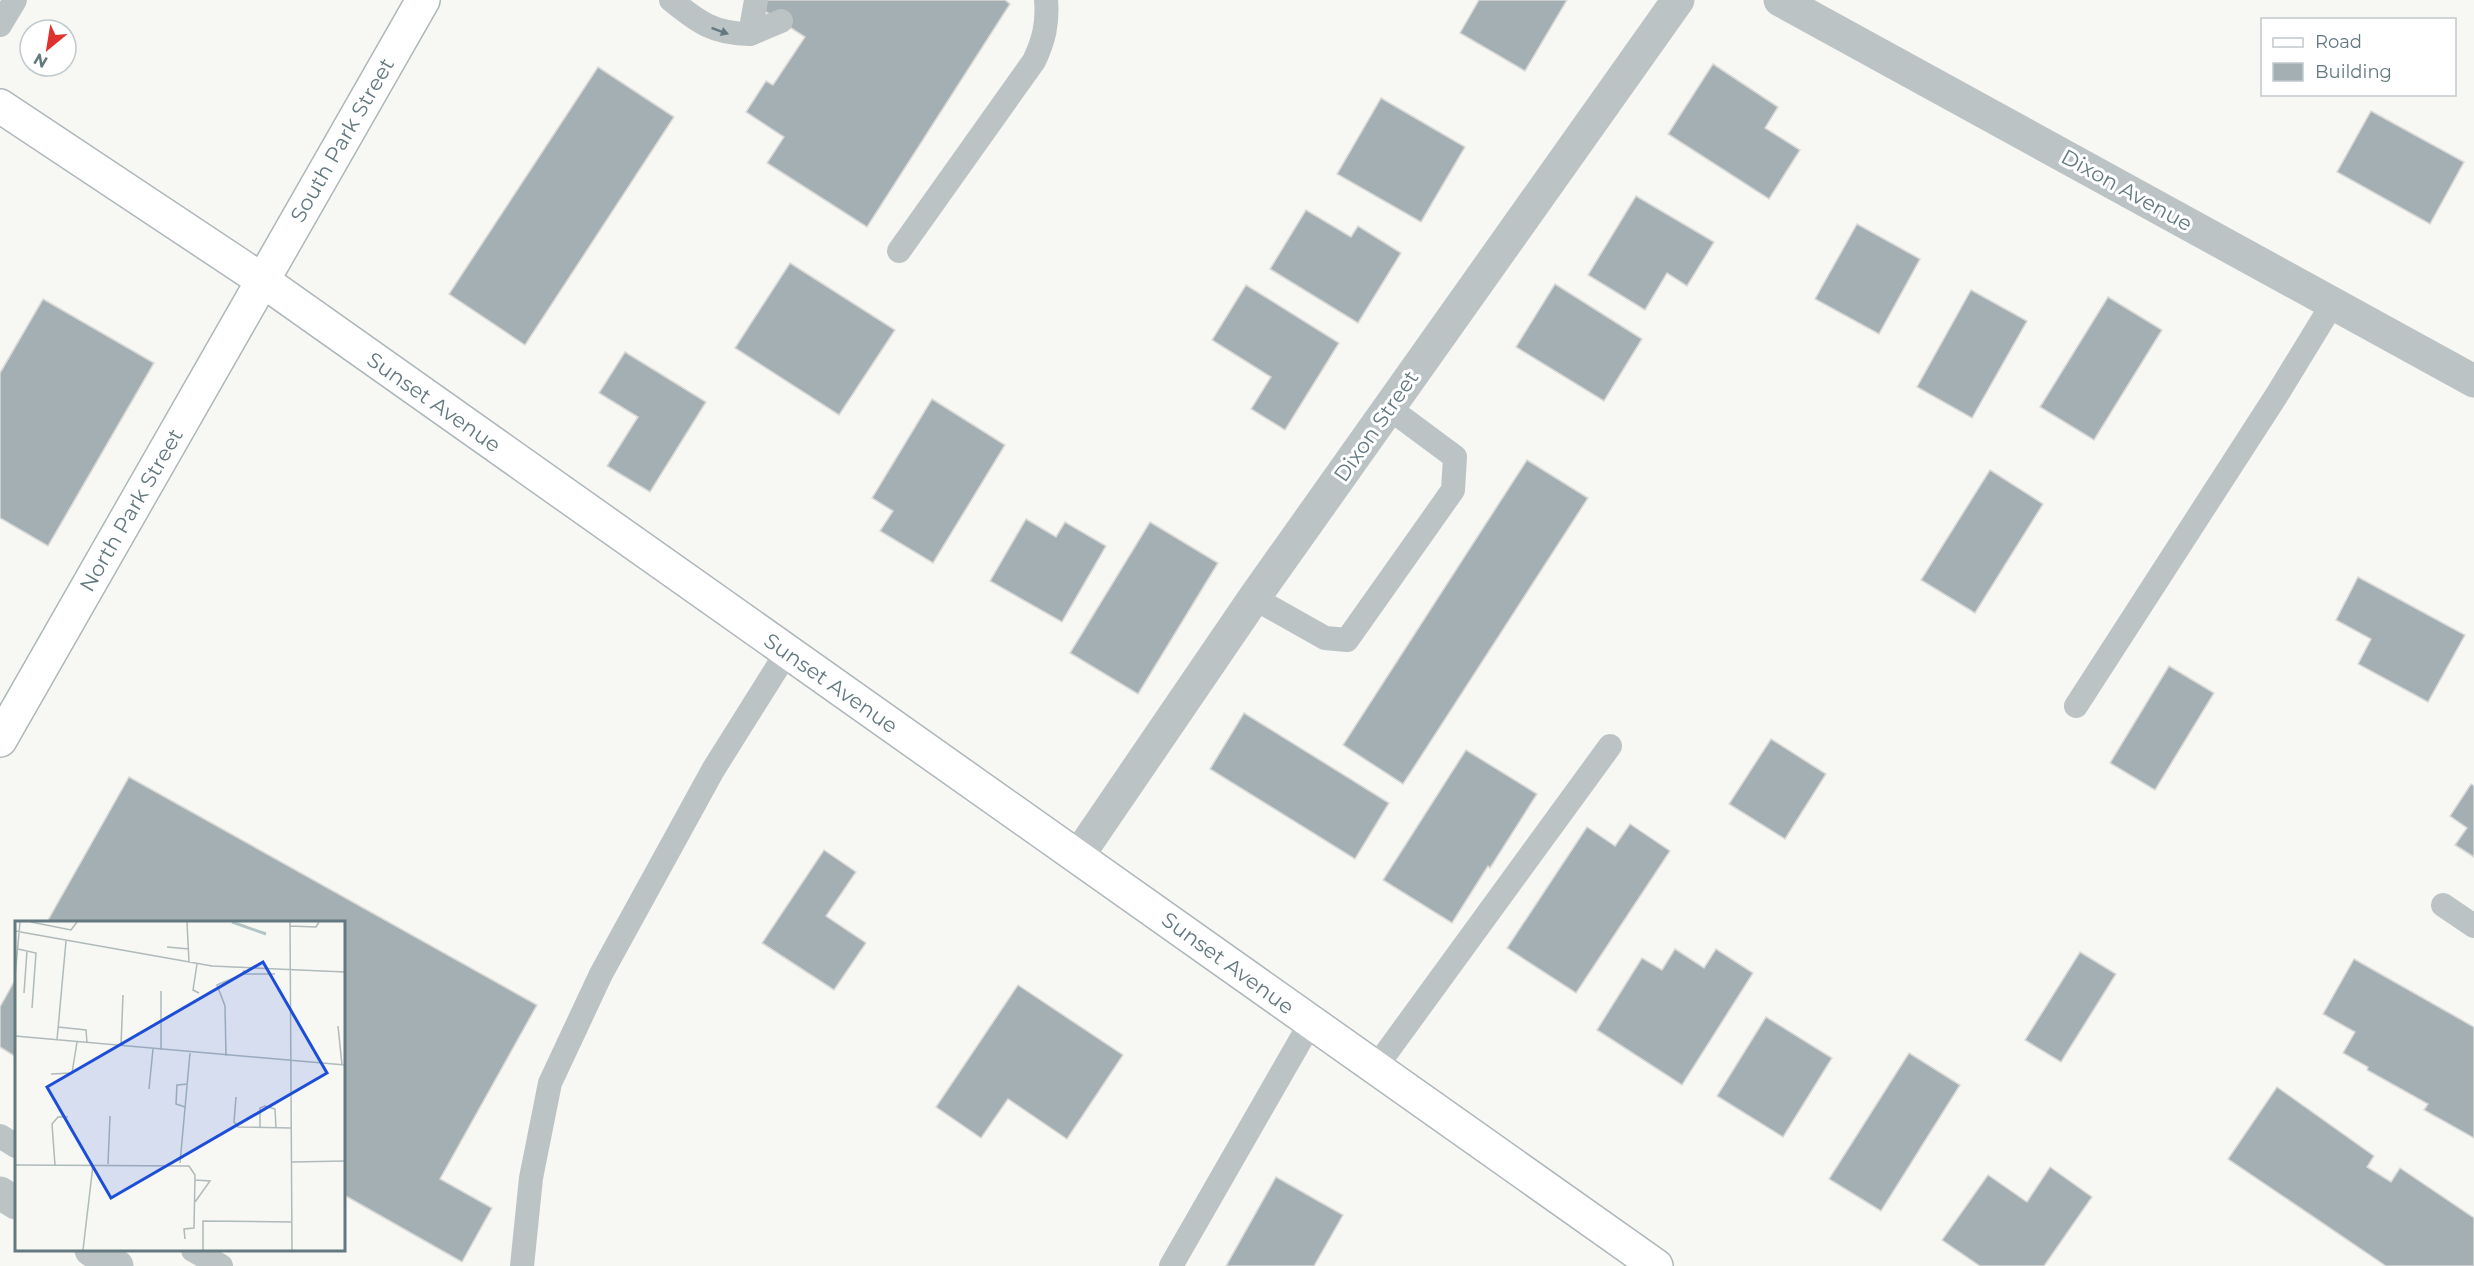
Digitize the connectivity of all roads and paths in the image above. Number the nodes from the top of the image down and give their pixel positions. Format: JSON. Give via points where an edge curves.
{"nodes":[{"id":1,"x":15,"y":0,"type":"edge"},
{"id":2,"x":423,"y":0,"type":"edge"},
{"id":3,"x":671,"y":0,"type":"edge"},
{"id":4,"x":756,"y":0,"type":"edge"},
{"id":5,"x":1046,"y":0,"type":"edge"},
{"id":6,"x":1678,"y":0,"type":"edge"},
{"id":7,"x":1780,"y":0,"type":"edge"},
{"id":8,"x":781,"y":21,"type":"dead end"},
{"id":9,"x":0,"y":25,"type":"edge"},
{"id":10,"x":750,"y":34,"type":"junction"},
{"id":11,"x":0,"y":106,"type":"edge"},
{"id":12,"x":899,"y":251,"type":"dead end"},
{"id":13,"x":262,"y":280,"type":"junction"},
{"id":14,"x":2333,"y":303,"type":"junction"},
{"id":15,"x":2470,"y":370,"type":"edge"},
{"id":16,"x":1389,"y":408,"type":"junction"},
{"id":17,"x":1254,"y":598,"type":"junction"},
{"id":18,"x":787,"y":652,"type":"junction"},
{"id":19,"x":2076,"y":706,"type":"dead end"},
{"id":20,"x":0,"y":740,"type":"edge"},
{"id":21,"x":1610,"y":746,"type":"dead end"},
{"id":22,"x":1078,"y":856,"type":"junction"},
{"id":23,"x":2443,"y":905,"type":"dead end"},
{"id":24,"x":2474,"y":926,"type":"edge"},
{"id":25,"x":1311,"y":1022,"type":"junction"},
{"id":26,"x":1376,"y":1067,"type":"junction"},
{"id":27,"x":0,"y":1136,"type":"edge"},
{"id":28,"x":15,"y":1145,"type":"edge"},
{"id":29,"x":0,"y":1193,"type":"edge"},
{"id":30,"x":15,"y":1202,"type":"edge"},
{"id":31,"x":93,"y":1251,"type":"edge"},
{"id":32,"x":195,"y":1251,"type":"edge"},
{"id":33,"x":1641,"y":1262,"type":"edge"},
{"id":34,"x":117,"y":1266,"type":"edge"},
{"id":35,"x":221,"y":1266,"type":"edge"},
{"id":36,"x":522,"y":1266,"type":"edge"},
{"id":37,"x":1171,"y":1266,"type":"edge"}],
"edges":[{"from":1,"to":9,"type":"lane"},
{"from":2,"to":13,"type":"main road","name":"South Park Street"},
{"from":3,"to":10,"type":"lane","one_way":true,"via":[[697,22],[728,34]]},
{"from":4,"to":10,"type":"lane"},
{"from":5,"to":12,"type":"lane","via":[[1048,20],[1034,60]]},
{"from":6,"to":16,"type":"street","name":"Dixon Street"},
{"from":7,"to":14,"type":"street","name":"Dixon Avenue"},
{"from":8,"to":10,"type":"lane"},
{"from":11,"to":13,"type":"main road","name":"Sunset Avenue"},
{"from":13,"to":18,"type":"main road","name":"Sunset Avenue"},
{"from":13,"to":20,"type":"main road","name":"North Park Street"},
{"from":14,"to":15,"type":"street","name":"Dixon Avenue"},
{"from":14,"to":19,"type":"lane"},
{"from":16,"to":17,"type":"street","name":"Dixon Street"},
{"from":16,"to":17,"type":"lane","via":[[1455,457],[1453,490],[1347,640],[1325,638]]},
{"from":17,"to":22,"type":"street","name":"Dixon Street"},
{"from":18,"to":22,"type":"main road","name":"Sunset Avenue"},
{"from":18,"to":36,"type":"lane","via":[[690,811],[601,974],[550,1083],[531,1178]]},
{"from":21,"to":26,"type":"lane"},
{"from":22,"to":25,"type":"main road","name":"Sunset Avenue"},
{"from":23,"to":24,"type":"lane"},
{"from":25,"to":26,"type":"main road","name":"Sunset Avenue"},
{"from":25,"to":37,"type":"lane"},
{"from":26,"to":33,"type":"main road","name":"Sunset Avenue"},
{"from":27,"to":28,"type":"lane"},
{"from":29,"to":30,"type":"street"},
{"from":31,"to":34,"type":"street"},
{"from":32,"to":35,"type":"lane"}]}
